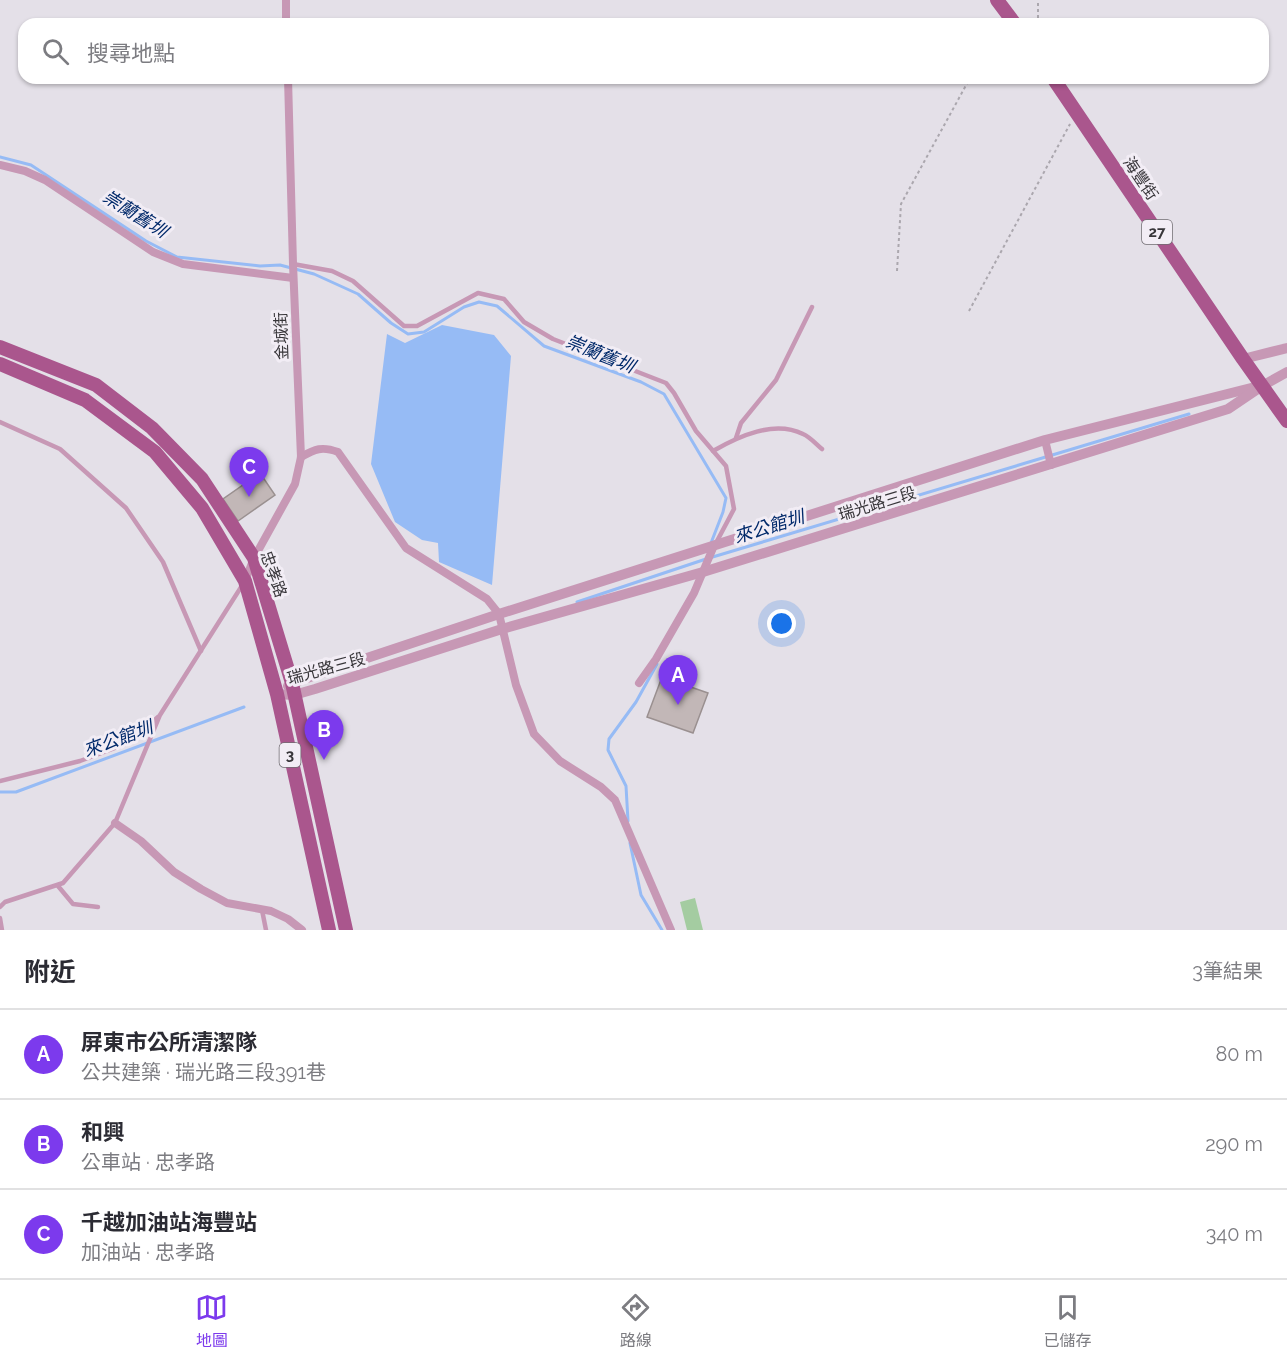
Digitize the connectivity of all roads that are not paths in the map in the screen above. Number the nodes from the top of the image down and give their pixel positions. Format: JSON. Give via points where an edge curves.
{"nodes":[{"id":1,"x":286,"y":0,"type":"edge"},
{"id":2,"x":997,"y":0,"type":"edge"},
{"id":3,"x":286,"y":18,"type":"edge"},
{"id":4,"x":1010,"y":18,"type":"edge"},
{"id":5,"x":288,"y":84,"type":"edge"},
{"id":6,"x":1057,"y":84,"type":"edge"},
{"id":7,"x":0,"y":165,"type":"edge"},
{"id":8,"x":293,"y":264,"type":"junction"},
{"id":9,"x":293,"y":278,"type":"junction"},
{"id":10,"x":812,"y":307,"type":"dead end"},
{"id":11,"x":0,"y":347,"type":"edge"},
{"id":12,"x":1287,"y":348,"type":"edge"},
{"id":13,"x":1243,"y":359,"type":"junction"},
{"id":14,"x":0,"y":364,"type":"edge"},
{"id":15,"x":1287,"y":372,"type":"edge"},
{"id":16,"x":1262,"y":386,"type":"junction"},
{"id":17,"x":1287,"y":421,"type":"edge"},
{"id":18,"x":0,"y":422,"type":"edge"},
{"id":19,"x":736,"y":438,"type":"junction"},
{"id":20,"x":1045,"y":440,"type":"junction"},
{"id":21,"x":822,"y":449,"type":"dead end"},
{"id":22,"x":713,"y":451,"type":"junction"},
{"id":23,"x":301,"y":457,"type":"junction"},
{"id":24,"x":1051,"y":465,"type":"junction"},
{"id":25,"x":713,"y":548,"type":"junction"},
{"id":26,"x":254,"y":558,"type":"junction"},
{"id":27,"x":703,"y":572,"type":"junction"},
{"id":28,"x":245,"y":581,"type":"junction"},
{"id":29,"x":499,"y":615,"type":"junction"},
{"id":30,"x":502,"y":629,"type":"junction"},
{"id":31,"x":201,"y":651,"type":"junction"},
{"id":32,"x":639,"y":683,"type":"dead end"},
{"id":33,"x":293,"y":689,"type":"junction"},
{"id":34,"x":277,"y":694,"type":"junction"},
{"id":35,"x":160,"y":716,"type":"junction"},
{"id":36,"x":0,"y":781,"type":"edge"},
{"id":37,"x":115,"y":823,"type":"junction"},
{"id":38,"x":58,"y":886,"type":"junction"},
{"id":39,"x":0,"y":896,"type":"edge"},
{"id":40,"x":5,"y":902,"type":"junction"},
{"id":41,"x":0,"y":907,"type":"edge"},
{"id":42,"x":98,"y":907,"type":"dead end"},
{"id":43,"x":262,"y":910,"type":"junction"},
{"id":44,"x":0,"y":918,"type":"edge"},
{"id":45,"x":2,"y":930,"type":"edge"},
{"id":46,"x":266,"y":930,"type":"edge"},
{"id":47,"x":302,"y":930,"type":"edge"},
{"id":48,"x":329,"y":930,"type":"edge"},
{"id":49,"x":346,"y":930,"type":"edge"},
{"id":50,"x":671,"y":930,"type":"edge"}],
"edges":[{"from":1,"to":3,"type":"street"},
{"from":2,"to":4,"type":"main road"},
{"from":5,"to":8,"type":"street","name":"金城街"},
{"from":6,"to":13,"type":"main road","name":"海豐街","number":"27"},
{"from":7,"to":9,"type":"street","via":[[45,180],[153,252],[183,264]]},
{"from":8,"to":9,"type":"street","name":"金城街"},
{"from":8,"to":22,"type":"lane","via":[[332,271],[353,281],[404,326],[417,326],[477,293],[504,299],[524,322],[553,339],[666,383]]},
{"from":9,"to":23,"type":"street","name":"金城街"},
{"from":10,"to":19,"type":"lane","via":[[776,380],[741,423]]},
{"from":11,"to":26,"type":"main road","name":"忠孝路","number":"3","via":[[96,385],[152,428],[201,479]]},
{"from":12,"to":13,"type":"street"},
{"from":13,"to":16,"type":"main road","name":"海豐街","number":"27"},
{"from":14,"to":28,"type":"main road","name":"忠孝路","number":"3","via":[[85,400],[155,452],[202,508]]},
{"from":15,"to":16,"type":"street","name":"瑞光路三段"},
{"from":16,"to":17,"type":"main road","number":"27"},
{"from":16,"to":20,"type":"street","name":"瑞光路三段"},
{"from":16,"to":24,"type":"street","name":"瑞光路三段","via":[[1228,409]]},
{"from":18,"to":31,"type":"lane","via":[[60,449],[126,508],[163,562]]},
{"from":19,"to":21,"type":"lane","via":[[776,428],[803,434]]},
{"from":19,"to":22,"type":"lane"},
{"from":20,"to":24,"type":"street"},
{"from":20,"to":25,"type":"street","name":"瑞光路三段"},
{"from":22,"to":25,"type":"lane","via":[[726,466],[734,509]]},
{"from":23,"to":26,"type":"street","name":"金城街","via":[[295,484]]},
{"from":23,"to":29,"type":"street","via":[[318,448],[338,452],[406,548],[487,599]]},
{"from":24,"to":27,"type":"street","name":"瑞光路三段"},
{"from":25,"to":27,"type":"street"},
{"from":25,"to":29,"type":"street","name":"瑞光路三段"},
{"from":26,"to":28,"type":"street","name":"金城街"},
{"from":26,"to":33,"type":"main road","name":"忠孝路","number":"3"},
{"from":27,"to":30,"type":"street","name":"瑞光路三段"},
{"from":27,"to":32,"type":"street"},
{"from":28,"to":31,"type":"lane"},
{"from":28,"to":34,"type":"main road","name":"忠孝路","number":"3"},
{"from":29,"to":30,"type":"street"},
{"from":29,"to":33,"type":"street","name":"瑞光路三段"},
{"from":30,"to":33,"type":"street","name":"瑞光路三段"},
{"from":30,"to":50,"type":"street","via":[[534,734],[560,760],[615,800]]},
{"from":31,"to":35,"type":"lane"},
{"from":33,"to":34,"type":"street","name":"瑞光路三段"},
{"from":33,"to":49,"type":"main road","name":"忠孝路","number":"3"},
{"from":34,"to":48,"type":"main road","name":"忠孝路","number":"3"},
{"from":35,"to":36,"type":"lane","via":[[130,742],[80,761]]},
{"from":35,"to":37,"type":"lane"},
{"from":37,"to":38,"type":"lane"},
{"from":37,"to":43,"type":"street","via":[[201,889],[227,903]]},
{"from":38,"to":40,"type":"lane"},
{"from":38,"to":42,"type":"lane","via":[[73,904]]},
{"from":39,"to":40,"type":"lane"},
{"from":40,"to":41,"type":"lane"},
{"from":43,"to":46,"type":"lane"},
{"from":43,"to":47,"type":"street","via":[[288,919]]},
{"from":44,"to":45,"type":"lane"}]}
